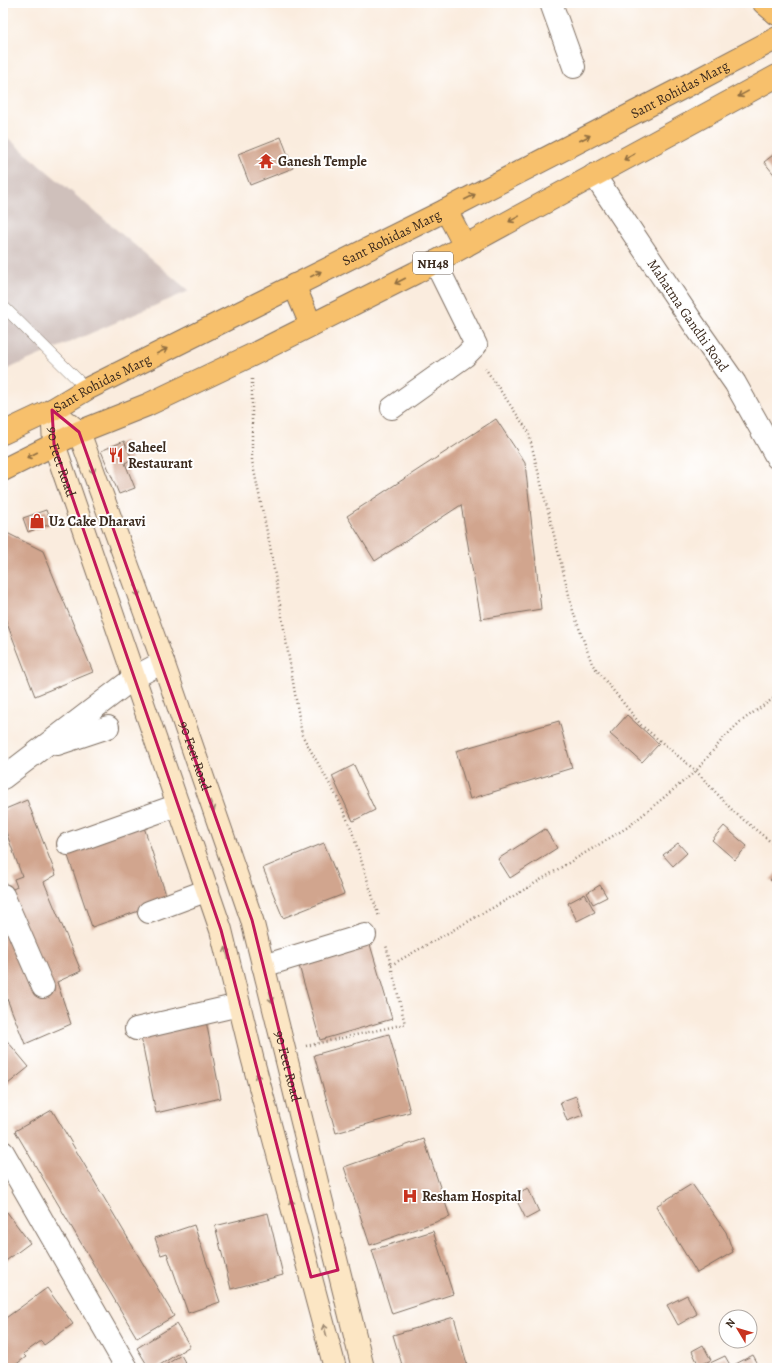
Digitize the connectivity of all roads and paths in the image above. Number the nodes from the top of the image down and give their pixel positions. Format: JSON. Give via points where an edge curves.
{"nodes":[{"id":1,"x":552,"y":3,"type":"edge"},
{"id":2,"x":764,"y":3,"type":"edge"},
{"id":3,"x":777,"y":14,"type":"edge"},
{"id":4,"x":777,"y":38,"type":"edge"},
{"id":5,"x":574,"y":67,"type":"dead end"},
{"id":6,"x":777,"y":76,"type":"edge"},
{"id":7,"x":594,"y":175,"type":"junction"},
{"id":8,"x":446,"y":210,"type":"junction"},
{"id":9,"x":465,"y":246,"type":"junction"},
{"id":10,"x":435,"y":262,"type":"junction"},
{"id":11,"x":294,"y":286,"type":"junction"},
{"id":12,"x":3,"y":306,"type":"edge"},
{"id":13,"x":312,"y":325,"type":"junction"},
{"id":14,"x":472,"y":350,"type":"junction"},
{"id":15,"x":252,"y":355,"type":"junction"},
{"id":16,"x":87,"y":389,"type":"junction"},
{"id":17,"x":392,"y":408,"type":"dead end"},
{"id":18,"x":52,"y":410,"type":"junction"},
{"id":19,"x":79,"y":432,"type":"junction"},
{"id":20,"x":3,"y":433,"type":"edge"},
{"id":21,"x":54,"y":444,"type":"junction"},
{"id":22,"x":777,"y":458,"type":"edge"},
{"id":23,"x":3,"y":470,"type":"edge"},
{"id":24,"x":163,"y":662,"type":"junction"},
{"id":25,"x":135,"y":677,"type":"junction"},
{"id":26,"x":777,"y":696,"type":"edge"},
{"id":27,"x":108,"y":727,"type":"dead end"},
{"id":28,"x":67,"y":736,"type":"junction"},
{"id":29,"x":696,"y":770,"type":"junction"},
{"id":30,"x":3,"y":778,"type":"edge"},
{"id":31,"x":177,"y":801,"type":"junction"},
{"id":32,"x":68,"y":839,"type":"dead end"},
{"id":33,"x":777,"y":847,"type":"edge"},
{"id":34,"x":208,"y":890,"type":"junction"},
{"id":35,"x":3,"y":895,"type":"edge"},
{"id":36,"x":149,"y":912,"type":"dead end"},
{"id":37,"x":252,"y":920,"type":"junction"},
{"id":38,"x":373,"y":929,"type":"joint"},
{"id":39,"x":221,"y":930,"type":"junction"},
{"id":40,"x":386,"y":944,"type":"dead end"},
{"id":41,"x":391,"y":965,"type":"junction"},
{"id":42,"x":263,"y":966,"type":"junction"},
{"id":43,"x":43,"y":987,"type":"dead end"},
{"id":44,"x":239,"y":1004,"type":"junction"},
{"id":45,"x":136,"y":1028,"type":"dead end"},
{"id":46,"x":284,"y":1051,"type":"junction"},
{"id":47,"x":252,"y":1058,"type":"junction"},
{"id":48,"x":3,"y":1152,"type":"edge"},
{"id":49,"x":338,"y":1270,"type":"junction"},
{"id":50,"x":311,"y":1278,"type":"junction"},
{"id":51,"x":127,"y":1368,"type":"edge"},
{"id":52,"x":335,"y":1368,"type":"edge"},
{"id":53,"x":363,"y":1368,"type":"edge"}],
"edges":[{"from":1,"to":5,"type":"street"},
{"from":2,"to":3,"type":"main road"},
{"from":8,"to":4,"type":"main road","name":"Sant Rohidas Marg","one_way":true},
{"from":6,"to":7,"type":"main road","number":"NH48","one_way":true},
{"from":7,"to":9,"type":"main road","number":"NH48","one_way":true},
{"from":7,"to":22,"type":"street","name":"Mahatma Gandhi Road","via":[[735,383]]},
{"from":8,"to":9,"type":"main road"},
{"from":11,"to":8,"type":"main road","name":"Sant Rohidas Marg","one_way":true},
{"from":9,"to":10,"type":"main road","number":"NH48"},
{"from":10,"to":13,"type":"main road","number":"NH48","one_way":true},
{"from":10,"to":14,"type":"street","via":[[475,342]]},
{"from":11,"to":13,"type":"main road"},
{"from":16,"to":11,"type":"main road","name":"Sant Rohidas Marg","one_way":true},
{"from":12,"to":16,"type":"lane"},
{"from":13,"to":15,"type":"main road","number":"NH48"},
{"from":14,"to":17,"type":"street"},
{"from":14,"to":29,"type":"path","via":[[528,431],[573,611],[592,664],[642,725]]},
{"from":15,"to":19,"type":"main road","number":"NH48","via":[[147,405]]},
{"from":15,"to":38,"type":"path","via":[[252,461],[270,546],[302,735],[338,799],[351,828]]},
{"from":16,"to":18,"type":"main road","name":"Sant Rohidas Marg"},
{"from":18,"to":19,"type":"main road","name":"90 Feet Road"},
{"from":18,"to":20,"type":"main road","name":"Sant Rohidas Marg"},
{"from":18,"to":21,"type":"main road","name":"90 Feet Road"},
{"from":19,"to":21,"type":"main road"},
{"from":19,"to":24,"type":"main road","name":"90 Feet Road","one_way":true},
{"from":21,"to":23,"type":"main road","one_way":true},
{"from":21,"to":25,"type":"main road","name":"90 Feet Road"},
{"from":24,"to":25,"type":"street"},
{"from":24,"to":37,"type":"main road","name":"90 Feet Road","one_way":true},
{"from":25,"to":28,"type":"street"},
{"from":25,"to":31,"type":"main road","name":"90 Feet Road"},
{"from":26,"to":29,"type":"path","via":[[740,722]]},
{"from":27,"to":28,"type":"street"},
{"from":28,"to":30,"type":"street"},
{"from":29,"to":33,"type":"path","via":[[734,812]]},
{"from":29,"to":41,"type":"path","via":[[628,827],[517,894]]},
{"from":31,"to":32,"type":"street"},
{"from":31,"to":34,"type":"main road","name":"90 Feet Road"},
{"from":34,"to":36,"type":"street"},
{"from":34,"to":39,"type":"main road","name":"90 Feet Road"},
{"from":35,"to":43,"type":"street"},
{"from":37,"to":39,"type":"main road"},
{"from":37,"to":42,"type":"main road","name":"90 Feet Road"},
{"from":38,"to":42,"type":"street"},
{"from":44,"to":39,"type":"main road","name":"90 Feet Road","one_way":true},
{"from":40,"to":41,"type":"path"},
{"from":41,"to":46,"type":"path","via":[[405,1024]]},
{"from":42,"to":46,"type":"main road","name":"90 Feet Road","one_way":true},
{"from":44,"to":45,"type":"street"},
{"from":44,"to":47,"type":"main road","name":"90 Feet Road"},
{"from":46,"to":47,"type":"main road"},
{"from":46,"to":49,"type":"main road","name":"90 Feet Road"},
{"from":50,"to":47,"type":"main road","name":"90 Feet Road","one_way":true},
{"from":48,"to":51,"type":"street"},
{"from":49,"to":50,"type":"main road"},
{"from":49,"to":53,"type":"main road","name":"90 Feet Road"},
{"from":52,"to":50,"type":"main road","name":"90 Feet Road","one_way":true}]}
